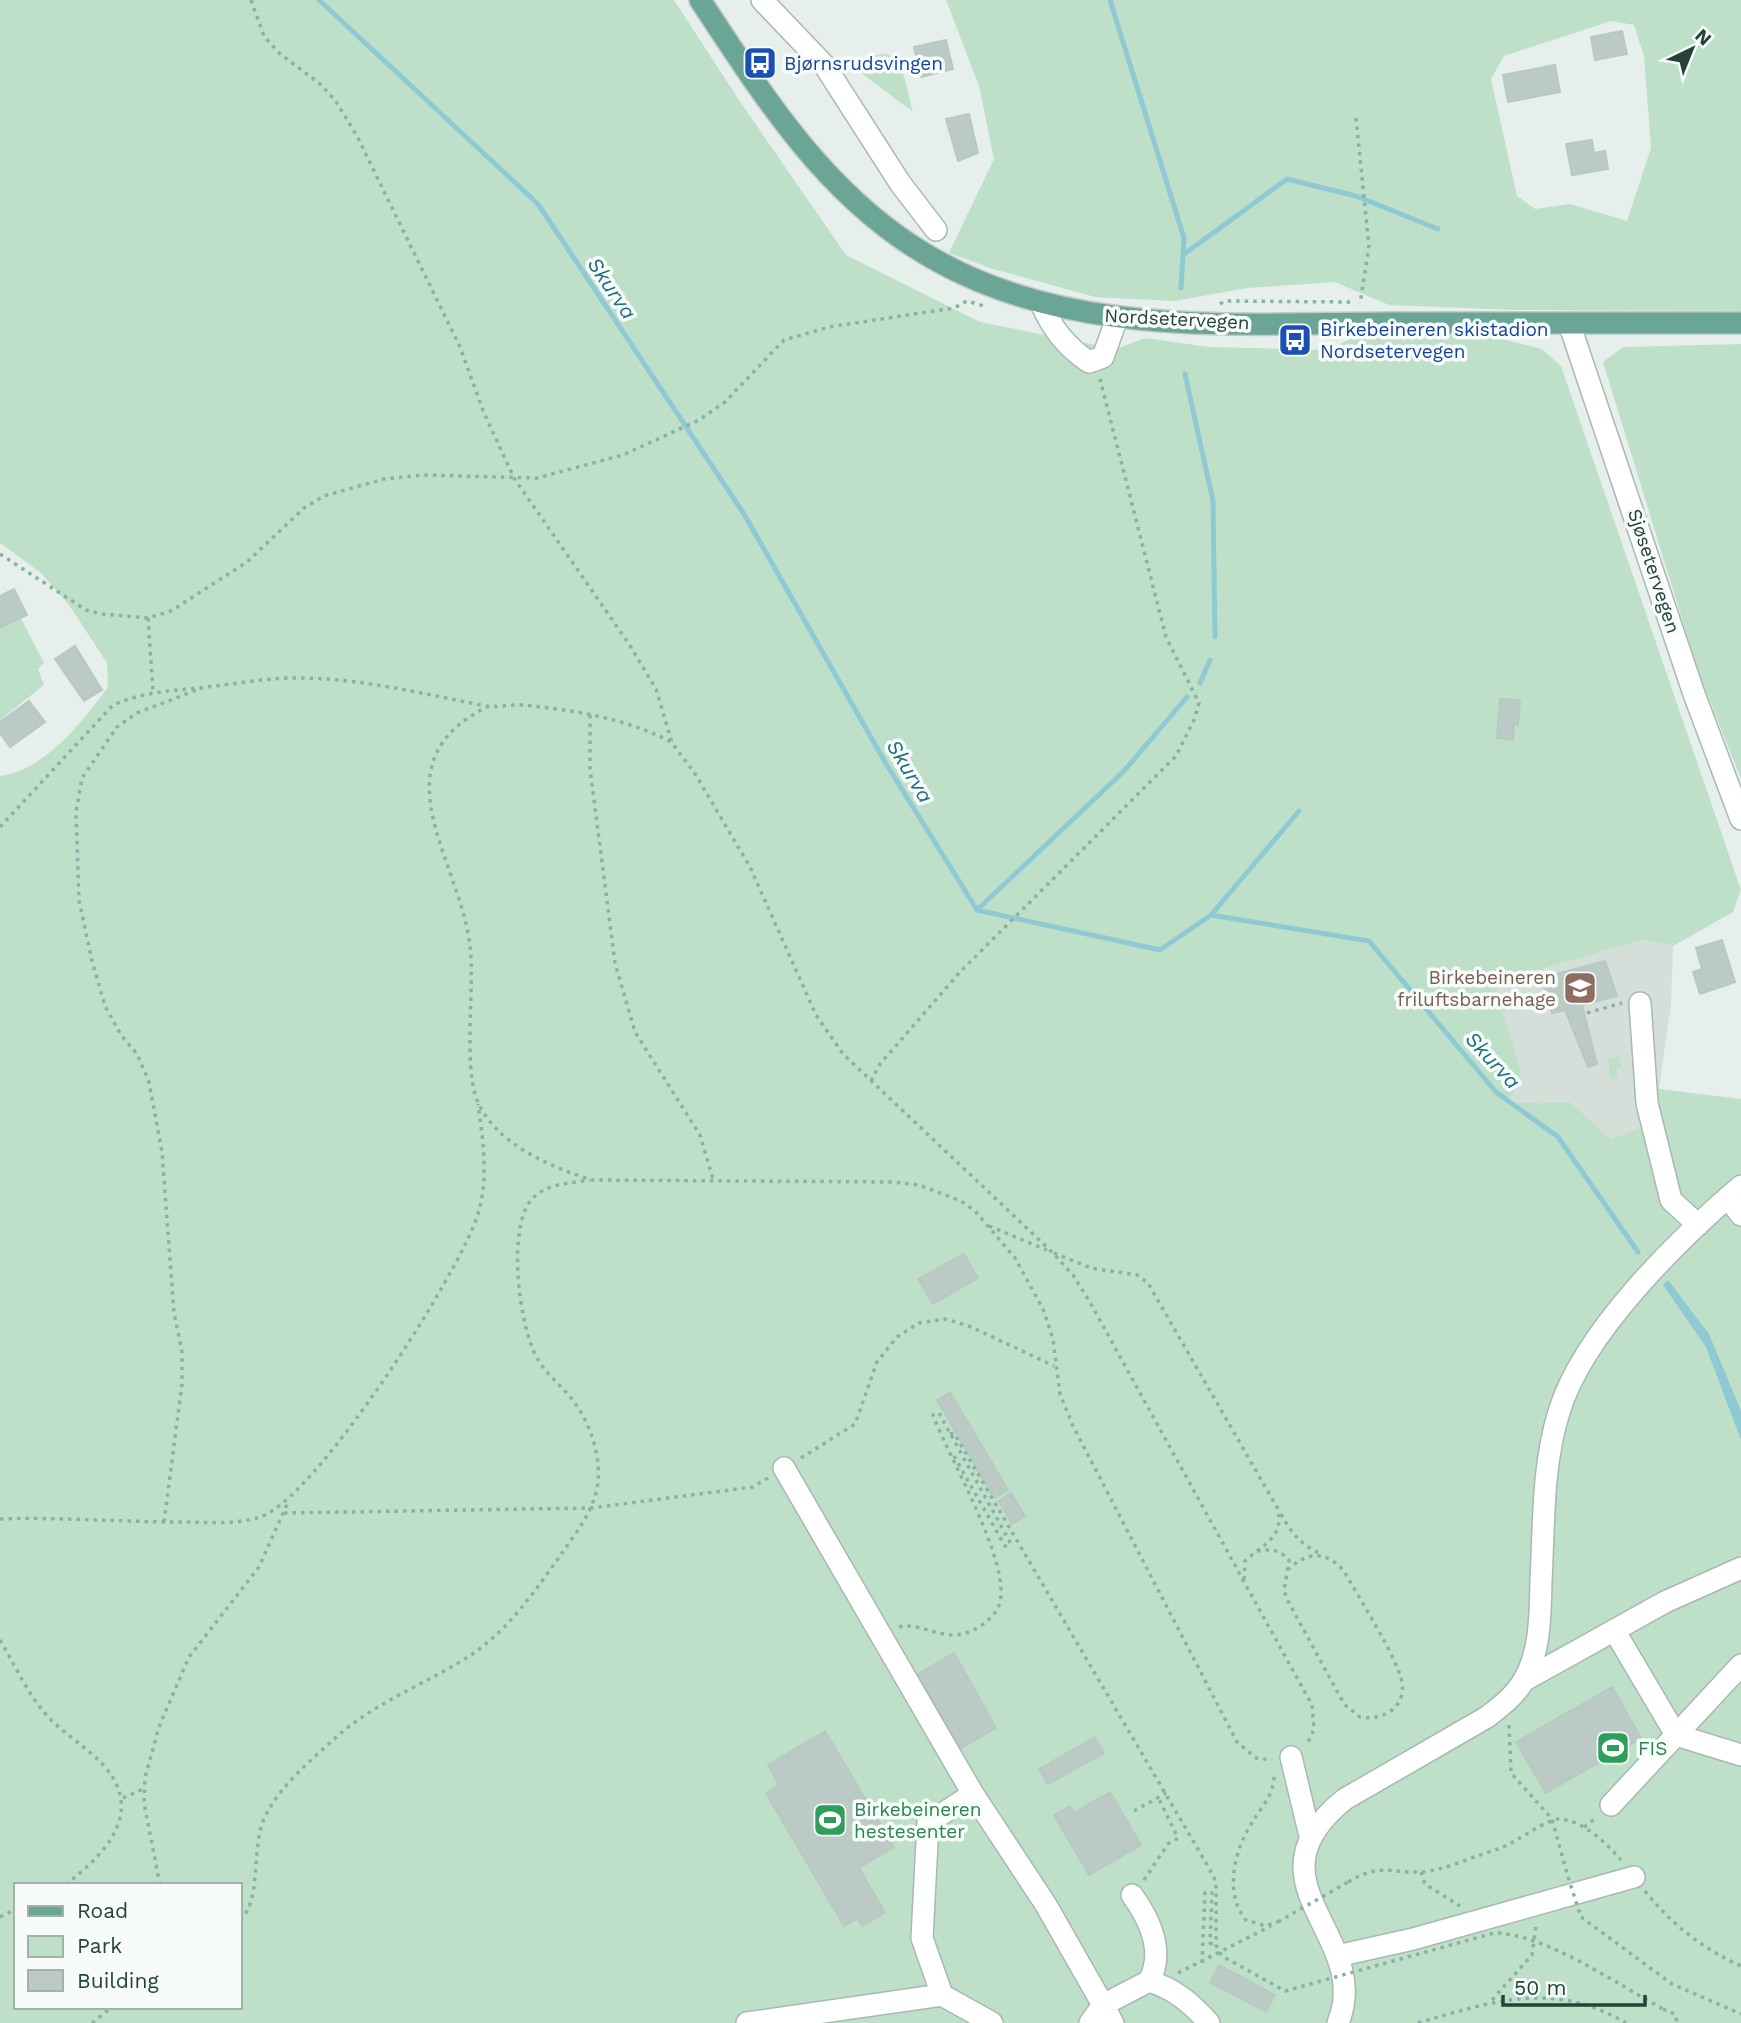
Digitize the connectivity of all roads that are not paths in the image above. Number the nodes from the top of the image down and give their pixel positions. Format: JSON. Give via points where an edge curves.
{"nodes":[{"id":1,"x":700,"y":0,"type":"edge"},
{"id":2,"x":762,"y":0,"type":"edge"},
{"id":3,"x":936,"y":230,"type":"dead end"},
{"id":4,"x":1042,"y":305,"type":"junction"},
{"id":5,"x":1117,"y":318,"type":"junction"},
{"id":6,"x":1569,"y":323,"type":"junction"},
{"id":7,"x":1741,"y":323,"type":"edge"},
{"id":8,"x":1741,"y":819,"type":"edge"},
{"id":9,"x":1640,"y":1003,"type":"road end"},
{"id":10,"x":1734,"y":1191,"type":"edge"},
{"id":11,"x":1741,"y":1215,"type":"edge"},
{"id":12,"x":1698,"y":1225,"type":"junction"},
{"id":13,"x":784,"y":1468,"type":"road end"},
{"id":14,"x":1741,"y":1568,"type":"edge"},
{"id":15,"x":1614,"y":1630,"type":"junction"},
{"id":16,"x":1741,"y":1665,"type":"edge"},
{"id":17,"x":1523,"y":1681,"type":"junction"},
{"id":18,"x":1676,"y":1735,"type":"junction"},
{"id":19,"x":1741,"y":1755,"type":"edge"},
{"id":20,"x":1283,"y":1759,"type":"road end"},
{"id":21,"x":974,"y":1794,"type":"junction"},
{"id":22,"x":1611,"y":1805,"type":"dead end"},
{"id":23,"x":1310,"y":1836,"type":"junction"},
{"id":24,"x":1634,"y":1877,"type":"road end"},
{"id":25,"x":1132,"y":1895,"type":"road end"},
{"id":26,"x":1337,"y":1956,"type":"junction"},
{"id":27,"x":1149,"y":1981,"type":"junction"},
{"id":28,"x":942,"y":1995,"type":"junction"},
{"id":29,"x":1108,"y":2014,"type":"edge"},
{"id":30,"x":747,"y":2023,"type":"edge"},
{"id":31,"x":992,"y":2023,"type":"edge"},
{"id":32,"x":1090,"y":2023,"type":"edge"},
{"id":33,"x":1209,"y":2023,"type":"edge"},
{"id":34,"x":1338,"y":2023,"type":"edge"}],
"edges":[{"from":1,"to":4,"type":"main road","name":"Nordsetervegen","via":[[797,142],[856,203],[913,247],[954,271]]},
{"from":2,"to":3,"type":"street","via":[[825,66]]},
{"from":4,"to":5,"type":"main road","name":"Nordsetervegen"},
{"from":4,"to":5,"type":"street","via":[[1050,323],[1074,352],[1089,362],[1102,357]]},
{"from":5,"to":6,"type":"main road","name":"Nordsetervegen","via":[[1224,324]]},
{"from":6,"to":7,"type":"main road","name":"Nordsetervegen"},
{"from":6,"to":8,"type":"street","name":"Sjøsetervegen"},
{"from":9,"to":12,"type":"street","via":[[1647,1103],[1671,1200]]},
{"from":10,"to":11,"type":"street"},
{"from":10,"to":12,"type":"street"},
{"from":12,"to":17,"type":"street","via":[[1602,1330],[1571,1379],[1559,1412],[1546,1493],[1539,1624],[1533,1660]]},
{"from":13,"to":21,"type":"street"},
{"from":14,"to":15,"type":"street"},
{"from":15,"to":17,"type":"street"},
{"from":15,"to":18,"type":"street"},
{"from":16,"to":18,"type":"street"},
{"from":17,"to":23,"type":"street","via":[[1508,1702],[1487,1717],[1345,1799]]},
{"from":18,"to":19,"type":"street"},
{"from":18,"to":22,"type":"street"},
{"from":20,"to":23,"type":"street"},
{"from":21,"to":28,"type":"street","via":[[928,1822],[922,1938]]},
{"from":21,"to":29,"type":"street","via":[[1046,1905]]},
{"from":23,"to":26,"type":"street","via":[[1305,1883]]},
{"from":24,"to":26,"type":"street","via":[[1483,1921]]},
{"from":25,"to":27,"type":"street","via":[[1157,1952],[1156,1969]]},
{"from":26,"to":34,"type":"street","via":[[1344,1993]]},
{"from":27,"to":29,"type":"street"},
{"from":27,"to":33,"type":"street","via":[[1167,1986],[1189,2001]]},
{"from":28,"to":30,"type":"street"},
{"from":28,"to":31,"type":"street"},
{"from":29,"to":32,"type":"street"}]}
